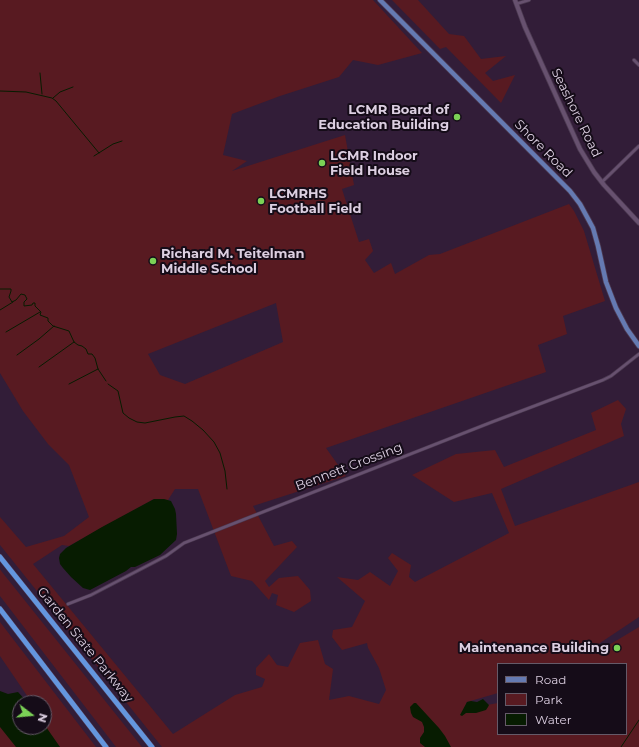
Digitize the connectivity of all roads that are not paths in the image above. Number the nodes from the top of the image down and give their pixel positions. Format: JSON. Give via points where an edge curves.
{"nodes":[{"id":1,"x":380,"y":0,"type":"edge"},
{"id":2,"x":529,"y":0,"type":"edge"},
{"id":3,"x":516,"y":2,"type":"edge"},
{"id":4,"x":634,"y":60,"type":"dead end"},
{"id":5,"x":639,"y":65,"type":"edge"},
{"id":6,"x":639,"y":146,"type":"edge"},
{"id":7,"x":601,"y":182,"type":"junction"},
{"id":8,"x":639,"y":223,"type":"edge"},
{"id":9,"x":639,"y":346,"type":"edge"},
{"id":10,"x":639,"y":354,"type":"edge"},
{"id":11,"x":0,"y":557,"type":"edge"},
{"id":12,"x":68,"y":604,"type":"dead end"},
{"id":13,"x":0,"y":609,"type":"edge"},
{"id":14,"x":106,"y":747,"type":"edge"},
{"id":15,"x":152,"y":747,"type":"edge"}],
"edges":[{"from":1,"to":9,"type":"main road","name":"Shore Road","via":[[580,204],[593,228],[606,282],[616,308]]},
{"from":2,"to":3,"type":"street"},
{"from":3,"to":7,"type":"street","name":"Seashore Road","via":[[572,133]]},
{"from":4,"to":5,"type":"street"},
{"from":6,"to":7,"type":"street"},
{"from":7,"to":8,"type":"street","name":"Seashore Road"},
{"from":10,"to":12,"type":"street","name":"Bennett Crossing","via":[[605,379],[184,543],[160,559],[91,595]]},
{"from":11,"to":15,"type":"highway","name":"Garden State Parkway"},
{"from":13,"to":14,"type":"highway"}]}
